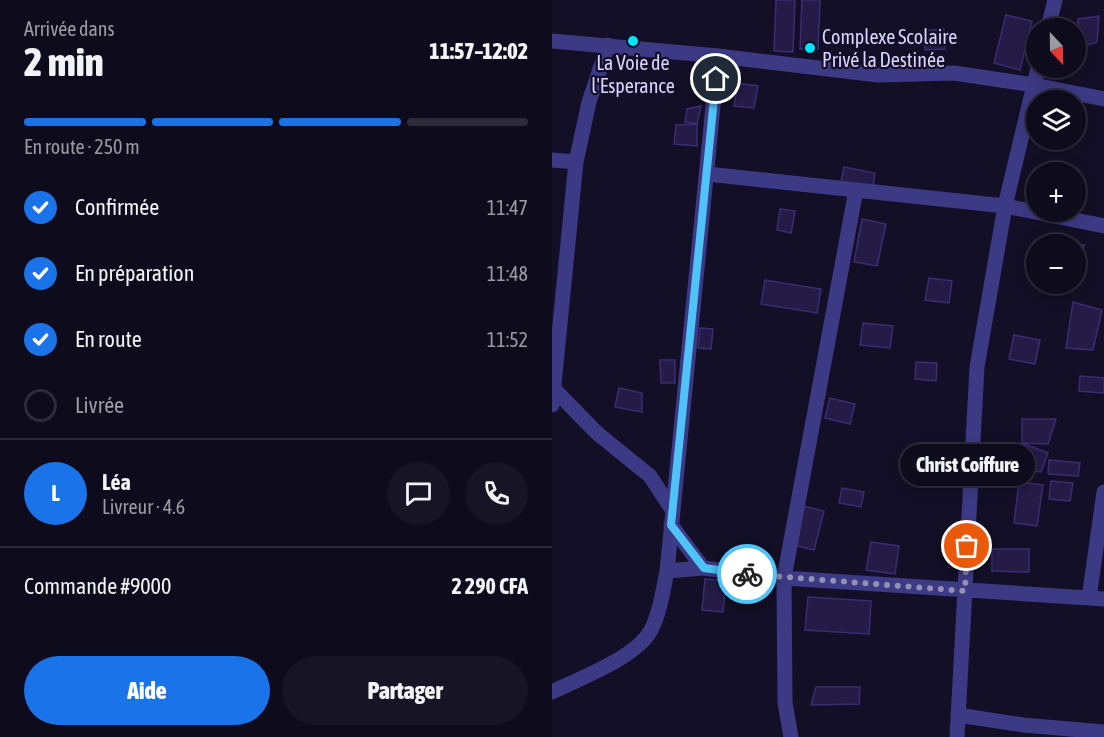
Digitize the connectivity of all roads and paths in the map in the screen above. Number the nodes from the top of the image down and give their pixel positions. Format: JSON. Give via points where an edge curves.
{"nodes":[{"id":1,"x":1055,"y":0,"type":"edge"},
{"id":2,"x":1050,"y":18,"type":"edge"},
{"id":3,"x":552,"y":40,"type":"edge"},
{"id":4,"x":609,"y":45,"type":"junction"},
{"id":5,"x":718,"y":56,"type":"junction"},
{"id":6,"x":1036,"y":78,"type":"edge"},
{"id":7,"x":1034,"y":85,"type":"junction"},
{"id":8,"x":1104,"y":99,"type":"edge"},
{"id":9,"x":552,"y":159,"type":"edge"},
{"id":10,"x":576,"y":162,"type":"junction"},
{"id":11,"x":706,"y":174,"type":"junction"},
{"id":12,"x":855,"y":190,"type":"junction"},
{"id":13,"x":1005,"y":206,"type":"junction"},
{"id":14,"x":1104,"y":226,"type":"edge"},
{"id":15,"x":553,"y":388,"type":"edge"},
{"id":16,"x":552,"y":405,"type":"edge"},
{"id":17,"x":676,"y":475,"type":"junction"},
{"id":18,"x":651,"y":476,"type":"junction"},
{"id":19,"x":1104,"y":492,"type":"edge"},
{"id":20,"x":672,"y":518,"type":"junction"},
{"id":21,"x":704,"y":568,"type":"junction"},
{"id":22,"x":667,"y":571,"type":"junction"},
{"id":23,"x":784,"y":578,"type":"junction"},
{"id":24,"x":965,"y":591,"type":"junction"},
{"id":25,"x":1096,"y":598,"type":"edge"},
{"id":26,"x":552,"y":692,"type":"edge"},
{"id":27,"x":958,"y":715,"type":"junction"},
{"id":28,"x":1100,"y":733,"type":"edge"},
{"id":29,"x":791,"y":737,"type":"edge"},
{"id":30,"x":957,"y":737,"type":"edge"}],
"edges":[{"from":1,"to":2,"type":"street"},
{"from":3,"to":4,"type":"street"},
{"from":4,"to":5,"type":"street"},
{"from":4,"to":10,"type":"street","via":[[589,102]]},
{"from":5,"to":7,"type":"street","via":[[878,75],[954,73]]},
{"from":5,"to":11,"type":"street"},
{"from":6,"to":7,"type":"street"},
{"from":7,"to":8,"type":"street"},
{"from":7,"to":13,"type":"street"},
{"from":9,"to":10,"type":"street"},
{"from":10,"to":15,"type":"street"},
{"from":11,"to":12,"type":"street"},
{"from":11,"to":17,"type":"street"},
{"from":12,"to":13,"type":"street"},
{"from":12,"to":23,"type":"street"},
{"from":13,"to":14,"type":"street"},
{"from":13,"to":24,"type":"street","via":[[977,368]]},
{"from":15,"to":16,"type":"street"},
{"from":15,"to":18,"type":"street","via":[[597,433]]},
{"from":17,"to":18,"type":"street"},
{"from":17,"to":20,"type":"street"},
{"from":18,"to":20,"type":"street"},
{"from":19,"to":25,"type":"street"},
{"from":20,"to":21,"type":"street"},
{"from":20,"to":22,"type":"street"},
{"from":21,"to":22,"type":"street"},
{"from":21,"to":23,"type":"street"},
{"from":22,"to":26,"type":"street","via":[[650,632],[611,663]]},
{"from":23,"to":24,"type":"street"},
{"from":23,"to":29,"type":"street","via":[[785,703]]},
{"from":24,"to":25,"type":"street"},
{"from":24,"to":27,"type":"street"},
{"from":27,"to":28,"type":"street"},
{"from":27,"to":30,"type":"street"}]}
